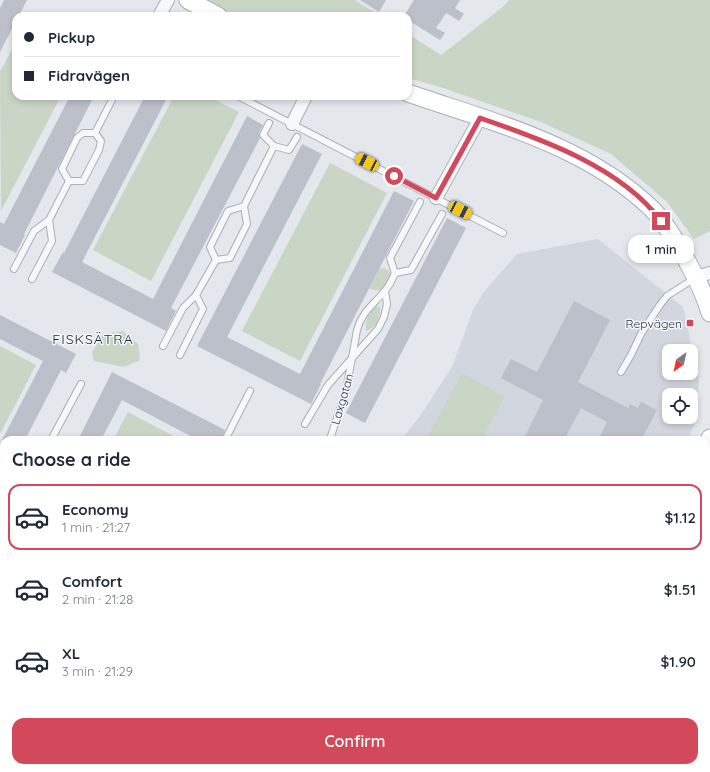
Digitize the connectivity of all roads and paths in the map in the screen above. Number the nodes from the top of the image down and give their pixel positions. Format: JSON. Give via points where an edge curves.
{"nodes":[{"id":1,"x":168,"y":0,"type":"edge"},
{"id":2,"x":188,"y":0,"type":"edge"},
{"id":3,"x":161,"y":12,"type":"edge"},
{"id":4,"x":210,"y":12,"type":"edge"},
{"id":5,"x":412,"y":94,"type":"edge"},
{"id":6,"x":112,"y":100,"type":"edge"},
{"id":7,"x":246,"y":100,"type":"edge"},
{"id":8,"x":304,"y":100,"type":"edge"},
{"id":9,"x":480,"y":118,"type":"junction"},
{"id":10,"x":269,"y":123,"type":"dead end"},
{"id":11,"x":292,"y":124,"type":"junction"},
{"id":12,"x":95,"y":133,"type":"junction"},
{"id":13,"x":297,"y":137,"type":"dead end"},
{"id":14,"x":274,"y":146,"type":"junction"},
{"id":15,"x":69,"y":182,"type":"junction"},
{"id":16,"x":436,"y":198,"type":"junction"},
{"id":17,"x":420,"y":202,"type":"dead end"},
{"id":18,"x":244,"y":206,"type":"junction"},
{"id":19,"x":442,"y":214,"type":"dead end"},
{"id":20,"x":49,"y":220,"type":"junction"},
{"id":21,"x":503,"y":233,"type":"dead end"},
{"id":22,"x":216,"y":260,"type":"junction"},
{"id":23,"x":14,"y":269,"type":"dead end"},
{"id":24,"x":395,"y":273,"type":"junction"},
{"id":25,"x":703,"y":275,"type":"edge"},
{"id":26,"x":32,"y":278,"type":"dead end"},
{"id":27,"x":385,"y":291,"type":"junction"},
{"id":28,"x":196,"y":295,"type":"junction"},
{"id":29,"x":710,"y":313,"type":"edge"},
{"id":30,"x":163,"y":346,"type":"dead end"},
{"id":31,"x":180,"y":355,"type":"dead end"},
{"id":32,"x":352,"y":358,"type":"junction"},
{"id":33,"x":621,"y":372,"type":"dead end"},
{"id":34,"x":81,"y":384,"type":"dead end"},
{"id":35,"x":250,"y":391,"type":"dead end"},
{"id":36,"x":305,"y":424,"type":"dead end"},
{"id":37,"x":53,"y":436,"type":"edge"},
{"id":38,"x":227,"y":436,"type":"edge"},
{"id":39,"x":331,"y":436,"type":"edge"}],
"edges":[{"from":1,"to":3,"type":"street"},
{"from":2,"to":4,"type":"street"},
{"from":5,"to":9,"type":"street"},
{"from":6,"to":12,"type":"lane"},
{"from":7,"to":11,"type":"lane"},
{"from":8,"to":11,"type":"street"},
{"from":9,"to":16,"type":"street"},
{"from":9,"to":25,"type":"street","via":[[558,147],[592,164],[625,186],[653,211]]},
{"from":10,"to":14,"type":"lane","via":[[263,135]]},
{"from":11,"to":16,"type":"lane"},
{"from":12,"to":15,"type":"lane","via":[[101,141],[99,150],[82,181]]},
{"from":12,"to":15,"type":"lane","via":[[83,133],[78,138],[62,169]]},
{"from":13,"to":14,"type":"lane","via":[[289,150]]},
{"from":14,"to":18,"type":"lane"},
{"from":15,"to":20,"type":"lane"},
{"from":16,"to":21,"type":"lane"},
{"from":17,"to":24,"type":"lane","via":[[390,258]]},
{"from":18,"to":22,"type":"lane","via":[[248,224],[230,258]]},
{"from":18,"to":22,"type":"lane","via":[[228,211],[210,247]]},
{"from":19,"to":24,"type":"lane","via":[[411,270]]},
{"from":20,"to":23,"type":"lane","via":[[34,231]]},
{"from":20,"to":26,"type":"lane","via":[[52,241]]},
{"from":22,"to":28,"type":"lane"},
{"from":24,"to":27,"type":"lane","name":"Laxgatan"},
{"from":25,"to":29,"type":"street"},
{"from":25,"to":33,"type":"lane","via":[[667,296],[642,332]]},
{"from":27,"to":32,"type":"lane","name":"Laxgatan","via":[[360,321]]},
{"from":27,"to":32,"type":"lane","name":"Laxgatan","via":[[387,304],[378,329]]},
{"from":28,"to":30,"type":"lane","via":[[183,308]]},
{"from":28,"to":31,"type":"lane","via":[[203,309]]},
{"from":32,"to":36,"type":"lane","name":"Laxgatan","via":[[328,384]]},
{"from":32,"to":39,"type":"lane","name":"Laxgatan","via":[[346,391]]},
{"from":34,"to":37,"type":"lane"},
{"from":35,"to":38,"type":"lane"}]}
